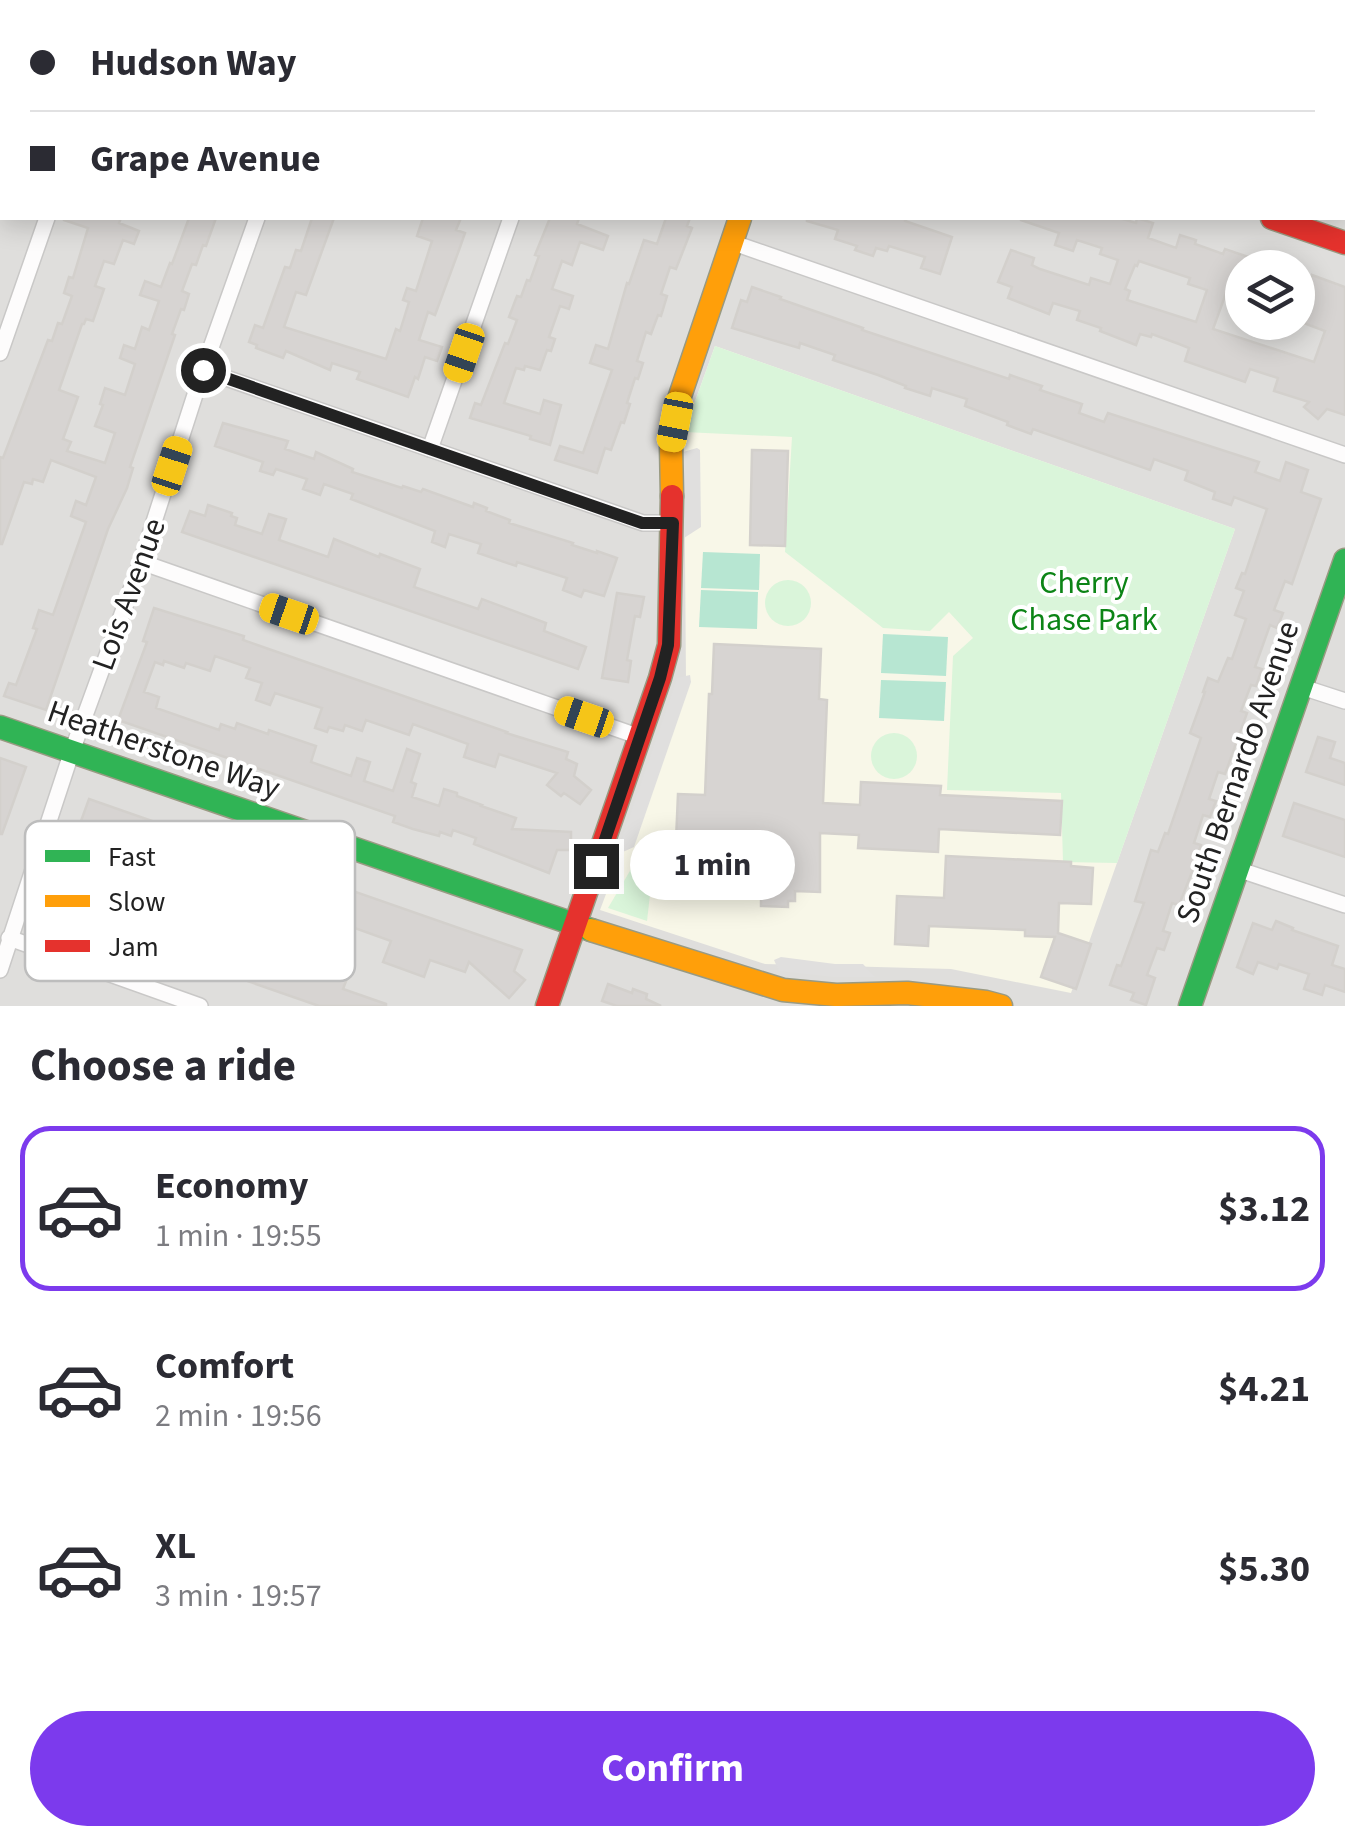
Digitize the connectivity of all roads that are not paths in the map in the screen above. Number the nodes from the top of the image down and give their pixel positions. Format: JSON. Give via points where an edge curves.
{"nodes":[{"id":1,"x":46,"y":220,"type":"edge"},
{"id":2,"x":256,"y":220,"type":"edge"},
{"id":3,"x":510,"y":220,"type":"edge"},
{"id":4,"x":739,"y":220,"type":"edge"},
{"id":5,"x":1278,"y":220,"type":"edge"},
{"id":6,"x":731,"y":242,"type":"junction"},
{"id":7,"x":1345,"y":243,"type":"edge"},
{"id":8,"x":0,"y":353,"type":"edge"},
{"id":9,"x":203,"y":370,"type":"junction"},
{"id":10,"x":430,"y":450,"type":"junction"},
{"id":11,"x":1345,"y":454,"type":"edge"},
{"id":12,"x":673,"y":523,"type":"junction"},
{"id":13,"x":1345,"y":560,"type":"edge"},
{"id":14,"x":141,"y":562,"type":"junction"},
{"id":15,"x":1302,"y":687,"type":"junction"},
{"id":16,"x":1345,"y":701,"type":"edge"},
{"id":17,"x":0,"y":726,"type":"edge"},
{"id":18,"x":640,"y":737,"type":"junction"},
{"id":19,"x":72,"y":750,"type":"junction"},
{"id":20,"x":48,"y":821,"type":"edge"},
{"id":21,"x":276,"y":821,"type":"edge"},
{"id":22,"x":355,"y":848,"type":"edge"},
{"id":23,"x":1237,"y":869,"type":"junction"},
{"id":24,"x":25,"y":890,"type":"edge"},
{"id":25,"x":1345,"y":905,"type":"edge"},
{"id":26,"x":576,"y":925,"type":"junction"},
{"id":27,"x":9,"y":938,"type":"junction"},
{"id":28,"x":25,"y":944,"type":"edge"},
{"id":29,"x":0,"y":970,"type":"edge"},
{"id":30,"x":130,"y":981,"type":"edge"},
{"id":31,"x":200,"y":1006,"type":"edge"},
{"id":32,"x":547,"y":1006,"type":"edge"},
{"id":33,"x":1001,"y":1006,"type":"edge"},
{"id":34,"x":1190,"y":1006,"type":"edge"}],
"edges":[{"from":1,"to":8,"type":"street"},
{"from":2,"to":9,"type":"street","name":"Lois Avenue"},
{"from":3,"to":10,"type":"street"},
{"from":4,"to":6,"type":"street"},
{"from":5,"to":7,"type":"street"},
{"from":6,"to":11,"type":"street"},
{"from":6,"to":12,"type":"street","via":[[680,399],[671,445]]},
{"from":9,"to":10,"type":"street"},
{"from":9,"to":14,"type":"street","name":"Lois Avenue"},
{"from":10,"to":12,"type":"street","via":[[642,523]]},
{"from":12,"to":18,"type":"street","via":[[668,645]]},
{"from":13,"to":15,"type":"street","name":"South Bernardo Avenue"},
{"from":14,"to":18,"type":"street"},
{"from":14,"to":19,"type":"street","name":"Lois Avenue"},
{"from":15,"to":16,"type":"street"},
{"from":15,"to":23,"type":"street","name":"South Bernardo Avenue"},
{"from":17,"to":19,"type":"street","name":"Heatherstone Way"},
{"from":18,"to":26,"type":"street"},
{"from":19,"to":20,"type":"street","name":"Lois Avenue"},
{"from":19,"to":21,"type":"street","name":"Heatherstone Way"},
{"from":22,"to":26,"type":"street","name":"Heatherstone Way"},
{"from":23,"to":25,"type":"street"},
{"from":23,"to":34,"type":"street","name":"South Bernardo Avenue"},
{"from":24,"to":27,"type":"street","name":"Lois Avenue"},
{"from":26,"to":32,"type":"street"},
{"from":26,"to":33,"type":"street","name":"Heatherstone Way","via":[[782,990],[906,994]]},
{"from":27,"to":28,"type":"street"},
{"from":27,"to":29,"type":"street","name":"Lois Avenue"},
{"from":30,"to":31,"type":"street"}]}
